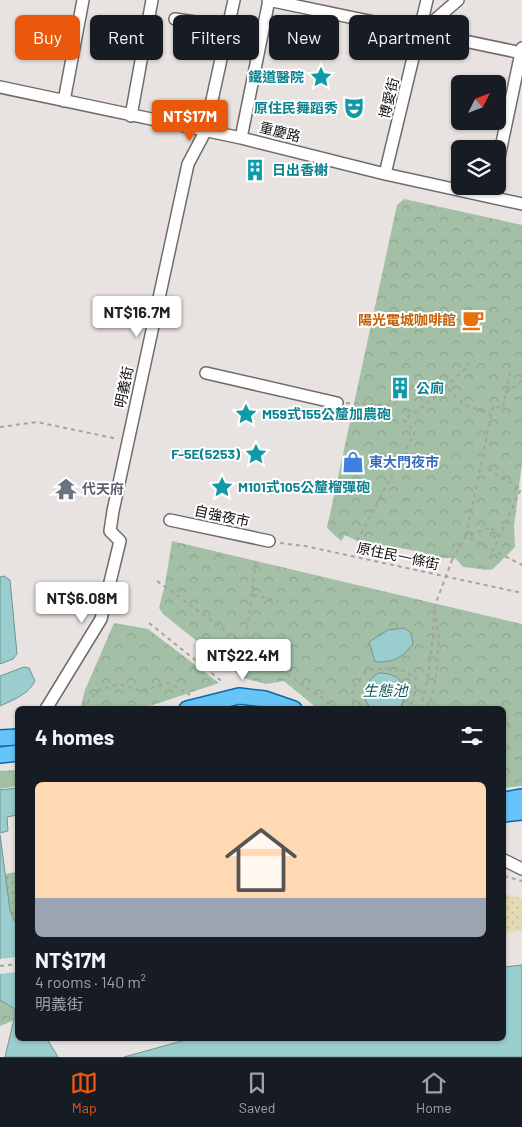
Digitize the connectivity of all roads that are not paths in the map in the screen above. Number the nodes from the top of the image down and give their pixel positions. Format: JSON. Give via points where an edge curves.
{"nodes":[{"id":1,"x":83,"y":0,"type":"edge"},
{"id":2,"x":152,"y":0,"type":"edge"},
{"id":3,"x":234,"y":0,"type":"edge"},
{"id":4,"x":268,"y":0,"type":"edge"},
{"id":5,"x":427,"y":0,"type":"edge"},
{"id":6,"x":458,"y":0,"type":"edge"},
{"id":7,"x":231,"y":15,"type":"edge"},
{"id":8,"x":424,"y":15,"type":"edge"},
{"id":9,"x":441,"y":15,"type":"edge"},
{"id":10,"x":349,"y":17,"type":"edge"},
{"id":11,"x":469,"y":42,"type":"edge"},
{"id":12,"x":522,"y":52,"type":"edge"},
{"id":13,"x":221,"y":60,"type":"edge"},
{"id":14,"x":414,"y":60,"type":"edge"},
{"id":15,"x":0,"y":87,"type":"edge"},
{"id":16,"x":64,"y":101,"type":"junction"},
{"id":17,"x":131,"y":116,"type":"junction"},
{"id":18,"x":206,"y":132,"type":"junction"},
{"id":19,"x":241,"y":138,"type":"junction"},
{"id":20,"x":503,"y":140,"type":"edge"},
{"id":21,"x":385,"y":174,"type":"junction"},
{"id":22,"x":451,"y":185,"type":"edge"},
{"id":23,"x":499,"y":195,"type":"edge"},
{"id":24,"x":522,"y":204,"type":"edge"},
{"id":25,"x":206,"y":373,"type":"dead end"},
{"id":26,"x":337,"y":403,"type":"road end"},
{"id":27,"x":170,"y":520,"type":"dead end"},
{"id":28,"x":269,"y":541,"type":"road end"},
{"id":29,"x":190,"y":703,"type":"edge"},
{"id":30,"x":48,"y":706,"type":"edge"},
{"id":31,"x":285,"y":706,"type":"edge"},
{"id":32,"x":15,"y":737,"type":"edge"},
{"id":33,"x":0,"y":738,"type":"edge"},
{"id":34,"x":15,"y":753,"type":"edge"},
{"id":35,"x":0,"y":755,"type":"edge"},
{"id":36,"x":522,"y":797,"type":"edge"},
{"id":37,"x":506,"y":800,"type":"edge"},
{"id":38,"x":522,"y":812,"type":"edge"},
{"id":39,"x":506,"y":814,"type":"edge"},
{"id":40,"x":506,"y":861,"type":"edge"},
{"id":41,"x":506,"y":865,"type":"edge"},
{"id":42,"x":522,"y":869,"type":"edge"}],
"edges":[{"from":1,"to":16,"type":"street"},
{"from":2,"to":17,"type":"street"},
{"from":3,"to":7,"type":"street","name":"明義街"},
{"from":4,"to":10,"type":"street"},
{"from":4,"to":19,"type":"street"},
{"from":5,"to":8,"type":"street","name":"博愛街"},
{"from":6,"to":9,"type":"street"},
{"from":11,"to":12,"type":"street"},
{"from":12,"to":20,"type":"street"},
{"from":13,"to":18,"type":"street","name":"明義街"},
{"from":14,"to":21,"type":"street","name":"博愛街"},
{"from":15,"to":16,"type":"street","name":"重慶路"},
{"from":16,"to":17,"type":"street","name":"重慶路"},
{"from":17,"to":18,"type":"street","name":"重慶路"},
{"from":18,"to":19,"type":"street","name":"重慶路"},
{"from":18,"to":30,"type":"street","name":"明義街","via":[[188,164],[110,531],[120,541],[100,619]]},
{"from":19,"to":21,"type":"street","name":"重慶路"},
{"from":21,"to":22,"type":"street","name":"重慶路"},
{"from":23,"to":24,"type":"street","name":"重慶路"},
{"from":25,"to":26,"type":"street"},
{"from":27,"to":28,"type":"street","name":"自強夜市"},
{"from":29,"to":31,"type":"main road","via":[[239,696],[265,699]]},
{"from":32,"to":33,"type":"main road"},
{"from":34,"to":35,"type":"main road"},
{"from":36,"to":37,"type":"main road"},
{"from":38,"to":39,"type":"main road"},
{"from":40,"to":42,"type":"street"},
{"from":41,"to":42,"type":"street"}]}
